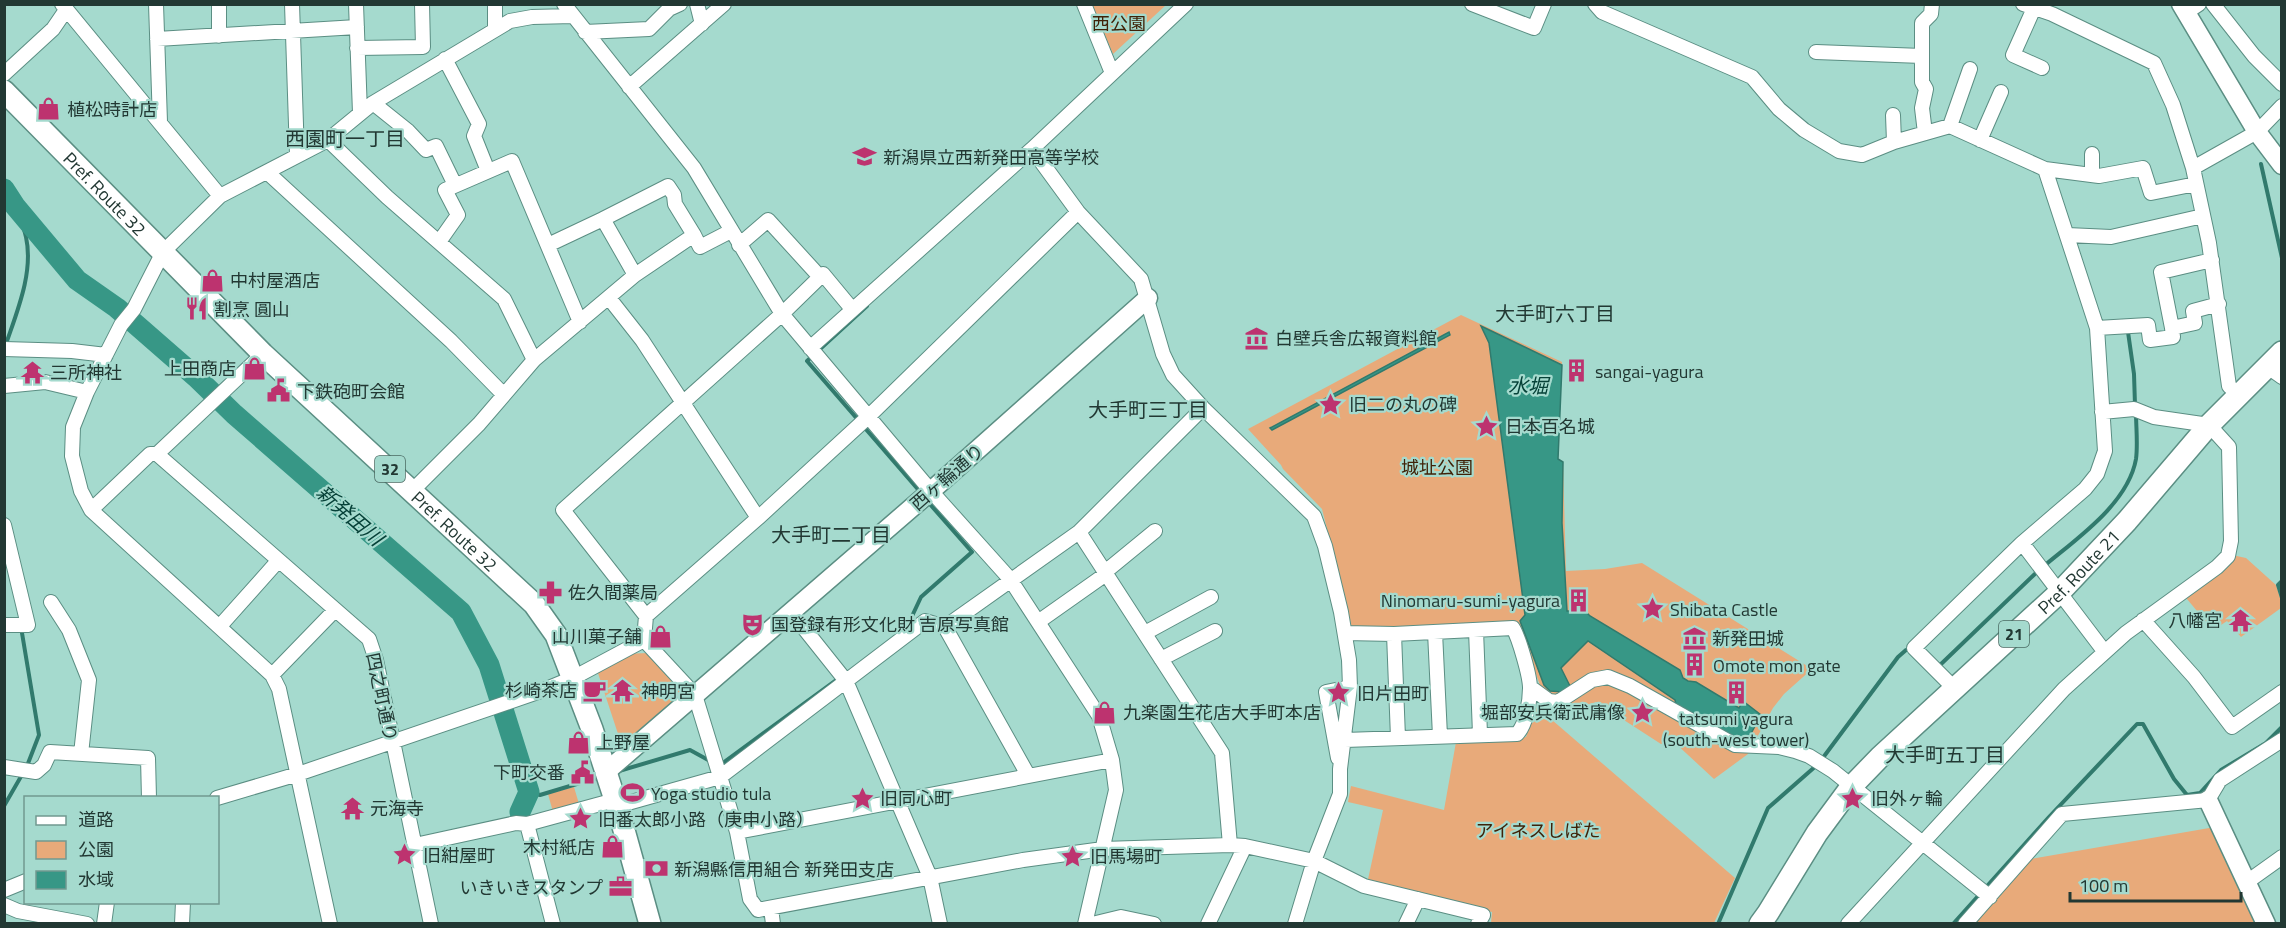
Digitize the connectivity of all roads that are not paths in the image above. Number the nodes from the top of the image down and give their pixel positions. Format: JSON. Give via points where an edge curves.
{"nodes":[{"id":1,"x":156,"y":4,"type":"edge"},
{"id":2,"x":219,"y":4,"type":"edge"},
{"id":3,"x":292,"y":4,"type":"edge"},
{"id":4,"x":356,"y":4,"type":"edge"},
{"id":5,"x":422,"y":4,"type":"edge"},
{"id":6,"x":495,"y":4,"type":"edge"},
{"id":7,"x":564,"y":4,"type":"edge"},
{"id":8,"x":680,"y":4,"type":"edge"},
{"id":9,"x":697,"y":4,"type":"edge"},
{"id":10,"x":724,"y":4,"type":"edge"},
{"id":11,"x":1084,"y":4,"type":"edge"},
{"id":12,"x":1186,"y":4,"type":"edge"},
{"id":13,"x":1472,"y":4,"type":"edge"},
{"id":14,"x":1544,"y":4,"type":"edge"},
{"id":15,"x":1932,"y":4,"type":"edge"},
{"id":16,"x":2213,"y":4,"type":"edge"},
{"id":17,"x":2028,"y":6,"type":"edge"},
{"id":18,"x":64,"y":7,"type":"edge"},
{"id":19,"x":1601,"y":7,"type":"edge"},
{"id":20,"x":2189,"y":7,"type":"edge"},
{"id":21,"x":1499,"y":9,"type":"edge"},
{"id":22,"x":573,"y":16,"type":"junction"},
{"id":23,"x":702,"y":24,"type":"junction"},
{"id":24,"x":357,"y":27,"type":"junction"},
{"id":25,"x":495,"y":29,"type":"junction"},
{"id":26,"x":293,"y":31,"type":"junction"},
{"id":27,"x":585,"y":32,"type":"junction"},
{"id":28,"x":219,"y":36,"type":"junction"},
{"id":29,"x":157,"y":39,"type":"junction"},
{"id":30,"x":357,"y":48,"type":"junction"},
{"id":31,"x":1815,"y":52,"type":"dead end"},
{"id":32,"x":1922,"y":56,"type":"junction"},
{"id":33,"x":445,"y":59,"type":"junction"},
{"id":34,"x":2042,"y":68,"type":"dead end"},
{"id":35,"x":1970,"y":69,"type":"dead end"},
{"id":36,"x":1112,"y":73,"type":"junction"},
{"id":37,"x":4,"y":74,"type":"edge"},
{"id":38,"x":2282,"y":84,"type":"edge"},
{"id":39,"x":629,"y":87,"type":"junction"},
{"id":40,"x":2001,"y":92,"type":"dead end"},
{"id":41,"x":6,"y":97,"type":"edge"},
{"id":42,"x":373,"y":103,"type":"junction"},
{"id":43,"x":2281,"y":109,"type":"edge"},
{"id":44,"x":360,"y":113,"type":"junction"},
{"id":45,"x":1893,"y":115,"type":"dead end"},
{"id":46,"x":160,"y":122,"type":"junction"},
{"id":47,"x":1950,"y":126,"type":"junction"},
{"id":48,"x":2257,"y":132,"type":"junction"},
{"id":49,"x":1925,"y":133,"type":"junction"},
{"id":50,"x":328,"y":140,"type":"junction"},
{"id":51,"x":1980,"y":140,"type":"junction"},
{"id":52,"x":1894,"y":142,"type":"junction"},
{"id":53,"x":1032,"y":149,"type":"junction"},
{"id":54,"x":2092,"y":154,"type":"dead end"},
{"id":55,"x":297,"y":155,"type":"junction"},
{"id":56,"x":2282,"y":165,"type":"edge"},
{"id":57,"x":2193,"y":168,"type":"junction"},
{"id":58,"x":2045,"y":169,"type":"junction"},
{"id":59,"x":488,"y":171,"type":"junction"},
{"id":60,"x":267,"y":172,"type":"junction"},
{"id":61,"x":2092,"y":175,"type":"junction"},
{"id":62,"x":2196,"y":184,"type":"junction"},
{"id":63,"x":455,"y":185,"type":"junction"},
{"id":64,"x":220,"y":196,"type":"junction"},
{"id":65,"x":1078,"y":213,"type":"junction"},
{"id":66,"x":2203,"y":216,"type":"junction"},
{"id":67,"x":603,"y":219,"type":"junction"},
{"id":68,"x":731,"y":231,"type":"junction"},
{"id":69,"x":694,"y":235,"type":"junction"},
{"id":70,"x":2067,"y":235,"type":"junction"},
{"id":71,"x":439,"y":242,"type":"junction"},
{"id":72,"x":548,"y":245,"type":"junction"},
{"id":73,"x":739,"y":245,"type":"junction"},
{"id":74,"x":163,"y":252,"type":"junction"},
{"id":75,"x":2212,"y":260,"type":"junction"},
{"id":76,"x":635,"y":275,"type":"junction"},
{"id":77,"x":820,"y":277,"type":"junction"},
{"id":78,"x":609,"y":298,"type":"junction"},
{"id":79,"x":1148,"y":298,"type":"junction"},
{"id":80,"x":2219,"y":304,"type":"junction"},
{"id":81,"x":852,"y":309,"type":"junction"},
{"id":82,"x":782,"y":314,"type":"junction"},
{"id":83,"x":580,"y":322,"type":"junction"},
{"id":84,"x":2097,"y":328,"type":"junction"},
{"id":85,"x":2172,"y":328,"type":"junction"},
{"id":86,"x":810,"y":348,"type":"junction"},
{"id":87,"x":4,"y":349,"type":"edge"},
{"id":88,"x":263,"y":354,"type":"junction"},
{"id":89,"x":106,"y":355,"type":"junction"},
{"id":90,"x":534,"y":360,"type":"junction"},
{"id":91,"x":2277,"y":365,"type":"edge"},
{"id":92,"x":4,"y":386,"type":"edge"},
{"id":93,"x":87,"y":392,"type":"junction"},
{"id":94,"x":504,"y":395,"type":"junction"},
{"id":95,"x":2239,"y":395,"type":"junction"},
{"id":96,"x":683,"y":402,"type":"junction"},
{"id":97,"x":1203,"y":408,"type":"junction"},
{"id":98,"x":2102,"y":412,"type":"junction"},
{"id":99,"x":868,"y":417,"type":"junction"},
{"id":100,"x":2209,"y":425,"type":"junction"},
{"id":101,"x":158,"y":454,"type":"junction"},
{"id":102,"x":413,"y":490,"type":"junction"},
{"id":103,"x":931,"y":491,"type":"junction"},
{"id":104,"x":91,"y":510,"type":"junction"},
{"id":105,"x":758,"y":518,"type":"junction"},
{"id":106,"x":4,"y":525,"type":"edge"},
{"id":107,"x":1155,"y":531,"type":"dead end"},
{"id":108,"x":1079,"y":532,"type":"junction"},
{"id":109,"x":2022,"y":543,"type":"junction"},
{"id":110,"x":278,"y":561,"type":"junction"},
{"id":111,"x":1106,"y":573,"type":"junction"},
{"id":112,"x":1010,"y":579,"type":"junction"},
{"id":113,"x":2060,"y":592,"type":"junction"},
{"id":114,"x":1212,"y":597,"type":"dead end"},
{"id":115,"x":51,"y":602,"type":"dead end"},
{"id":116,"x":335,"y":609,"type":"junction"},
{"id":117,"x":791,"y":612,"type":"junction"},
{"id":118,"x":646,"y":616,"type":"junction"},
{"id":119,"x":2143,"y":620,"type":"junction"},
{"id":120,"x":1038,"y":622,"type":"junction"},
{"id":121,"x":4,"y":625,"type":"edge"},
{"id":122,"x":220,"y":626,"type":"junction"},
{"id":123,"x":945,"y":627,"type":"junction"},
{"id":124,"x":1476,"y":630,"type":"junction"},
{"id":125,"x":1215,"y":631,"type":"dead end"},
{"id":126,"x":1435,"y":632,"type":"junction"},
{"id":127,"x":1145,"y":633,"type":"junction"},
{"id":128,"x":1345,"y":633,"type":"junction"},
{"id":129,"x":1394,"y":634,"type":"junction"},
{"id":130,"x":644,"y":640,"type":"junction"},
{"id":131,"x":2104,"y":651,"type":"junction"},
{"id":132,"x":1161,"y":659,"type":"junction"},
{"id":133,"x":272,"y":675,"type":"junction"},
{"id":134,"x":573,"y":678,"type":"junction"},
{"id":135,"x":846,"y":681,"type":"junction"},
{"id":136,"x":1350,"y":687,"type":"junction"},
{"id":137,"x":1530,"y":687,"type":"junction"},
{"id":138,"x":1955,"y":689,"type":"junction"},
{"id":139,"x":2282,"y":692,"type":"edge"},
{"id":140,"x":694,"y":695,"type":"junction"},
{"id":141,"x":1480,"y":734,"type":"junction"},
{"id":142,"x":1440,"y":736,"type":"junction"},
{"id":143,"x":1398,"y":738,"type":"junction"},
{"id":144,"x":1345,"y":740,"type":"junction"},
{"id":145,"x":2282,"y":740,"type":"edge"},
{"id":146,"x":392,"y":741,"type":"junction"},
{"id":147,"x":81,"y":754,"type":"junction"},
{"id":148,"x":1112,"y":760,"type":"junction"},
{"id":149,"x":4,"y":767,"type":"edge"},
{"id":150,"x":1340,"y":768,"type":"junction"},
{"id":151,"x":606,"y":771,"type":"junction"},
{"id":152,"x":298,"y":774,"type":"junction"},
{"id":153,"x":1028,"y":775,"type":"junction"},
{"id":154,"x":720,"y":777,"type":"junction"},
{"id":155,"x":1851,"y":787,"type":"junction"},
{"id":156,"x":149,"y":796,"type":"edge"},
{"id":157,"x":219,"y":797,"type":"edge"},
{"id":158,"x":898,"y":800,"type":"junction"},
{"id":159,"x":2208,"y":800,"type":"junction"},
{"id":160,"x":616,"y":803,"type":"junction"},
{"id":161,"x":522,"y":823,"type":"junction"},
{"id":162,"x":737,"y":832,"type":"junction"},
{"id":163,"x":1922,"y":843,"type":"junction"},
{"id":164,"x":415,"y":845,"type":"junction"},
{"id":165,"x":1230,"y":846,"type":"junction"},
{"id":166,"x":1245,"y":846,"type":"junction"},
{"id":167,"x":1103,"y":849,"type":"junction"},
{"id":168,"x":2282,"y":857,"type":"edge"},
{"id":169,"x":1314,"y":861,"type":"junction"},
{"id":170,"x":930,"y":877,"type":"junction"},
{"id":171,"x":24,"y":882,"type":"edge"},
{"id":172,"x":2247,"y":882,"type":"junction"},
{"id":173,"x":4,"y":890,"type":"edge"},
{"id":174,"x":1990,"y":897,"type":"junction"},
{"id":175,"x":1418,"y":899,"type":"junction"},
{"id":176,"x":107,"y":904,"type":"edge"},
{"id":177,"x":183,"y":904,"type":"edge"},
{"id":178,"x":4,"y":905,"type":"edge"},
{"id":179,"x":771,"y":908,"type":"junction"},
{"id":180,"x":87,"y":924,"type":"edge"},
{"id":181,"x":104,"y":924,"type":"edge"},
{"id":182,"x":182,"y":924,"type":"edge"},
{"id":183,"x":330,"y":924,"type":"edge"},
{"id":184,"x":431,"y":924,"type":"edge"},
{"id":185,"x":553,"y":924,"type":"edge"},
{"id":186,"x":650,"y":924,"type":"edge"},
{"id":187,"x":773,"y":924,"type":"edge"},
{"id":188,"x":940,"y":924,"type":"edge"},
{"id":189,"x":1085,"y":924,"type":"edge"},
{"id":190,"x":1092,"y":924,"type":"edge"},
{"id":191,"x":1154,"y":924,"type":"edge"},
{"id":192,"x":1208,"y":924,"type":"edge"},
{"id":193,"x":1295,"y":924,"type":"edge"},
{"id":194,"x":1406,"y":924,"type":"edge"},
{"id":195,"x":1478,"y":924,"type":"edge"},
{"id":196,"x":1760,"y":924,"type":"edge"},
{"id":197,"x":1848,"y":924,"type":"edge"},
{"id":198,"x":1965,"y":924,"type":"edge"},
{"id":199,"x":2266,"y":924,"type":"edge"}],
"edges":[{"from":1,"to":29,"type":"street"},
{"from":2,"to":28,"type":"street"},
{"from":3,"to":26,"type":"street"},
{"from":4,"to":24,"type":"street"},
{"from":5,"to":30,"type":"street","via":[[423,47]]},
{"from":6,"to":25,"type":"street"},
{"from":7,"to":22,"type":"street"},
{"from":8,"to":27,"type":"street","via":[[649,28]]},
{"from":9,"to":23,"type":"street"},
{"from":10,"to":23,"type":"street"},
{"from":11,"to":36,"type":"street"},
{"from":12,"to":36,"type":"street"},
{"from":13,"to":21,"type":"street"},
{"from":14,"to":21,"type":"street","via":[[1534,28]]},
{"from":15,"to":32,"type":"street","via":[[1931,14],[1922,23]]},
{"from":16,"to":38,"type":"street"},
{"from":17,"to":34,"type":"street","via":[[2013,55]]},
{"from":17,"to":57,"type":"street","via":[[2154,63],[2173,105]]},
{"from":18,"to":37,"type":"street","via":[[53,29]]},
{"from":18,"to":46,"type":"street"},
{"from":19,"to":52,"type":"street","via":[[1752,77],[1779,109],[1839,151],[1862,155]]},
{"from":20,"to":48,"type":"street"},
{"from":22,"to":25,"type":"street","via":[[532,17]]},
{"from":22,"to":27,"type":"street"},
{"from":23,"to":39,"type":"street"},
{"from":24,"to":26,"type":"street"},
{"from":24,"to":30,"type":"street"},
{"from":25,"to":33,"type":"street"},
{"from":26,"to":28,"type":"street"},
{"from":26,"to":55,"type":"street"},
{"from":27,"to":39,"type":"street"},
{"from":28,"to":29,"type":"street"},
{"from":29,"to":46,"type":"street"},
{"from":30,"to":44,"type":"street"},
{"from":31,"to":32,"type":"street"},
{"from":32,"to":49,"type":"street"},
{"from":33,"to":42,"type":"street"},
{"from":33,"to":59,"type":"street","via":[[479,124],[474,136]]},
{"from":35,"to":47,"type":"street"},
{"from":36,"to":53,"type":"street"},
{"from":39,"to":68,"type":"street","via":[[694,168]]},
{"from":40,"to":51,"type":"street"},
{"from":41,"to":74,"type":"main road","name":"Pref. Route 32","number":"32"},
{"from":42,"to":44,"type":"street"},
{"from":42,"to":63,"type":"street","via":[[426,150],[436,146]]},
{"from":43,"to":48,"type":"street"},
{"from":44,"to":50,"type":"street"},
{"from":45,"to":52,"type":"street"},
{"from":46,"to":64,"type":"street"},
{"from":47,"to":49,"type":"street"},
{"from":47,"to":51,"type":"street"},
{"from":48,"to":56,"type":"street"},
{"from":48,"to":57,"type":"street"},
{"from":49,"to":52,"type":"street"},
{"from":50,"to":55,"type":"street"},
{"from":50,"to":71,"type":"street"},
{"from":51,"to":58,"type":"street"},
{"from":53,"to":65,"type":"street"},
{"from":53,"to":81,"type":"street"},
{"from":54,"to":61,"type":"street"},
{"from":55,"to":60,"type":"street"},
{"from":57,"to":62,"type":"street"},
{"from":58,"to":61,"type":"street"},
{"from":58,"to":70,"type":"street"},
{"from":59,"to":63,"type":"street"},
{"from":59,"to":72,"type":"street","via":[[512,161]]},
{"from":60,"to":64,"type":"street"},
{"from":60,"to":94,"type":"street","via":[[451,341]]},
{"from":61,"to":62,"type":"street","via":[[2143,168],[2151,194]]},
{"from":62,"to":66,"type":"street"},
{"from":63,"to":71,"type":"street","via":[[445,190],[458,215]]},
{"from":64,"to":74,"type":"street"},
{"from":65,"to":79,"type":"street","via":[[1141,279]]},
{"from":65,"to":99,"type":"street"},
{"from":66,"to":70,"type":"street","via":[[2111,237]]},
{"from":66,"to":75,"type":"street"},
{"from":67,"to":69,"type":"street","via":[[668,186]]},
{"from":67,"to":72,"type":"street"},
{"from":67,"to":76,"type":"street"},
{"from":68,"to":69,"type":"street","via":[[700,247]]},
{"from":68,"to":73,"type":"street"},
{"from":69,"to":76,"type":"street"},
{"from":70,"to":84,"type":"street"},
{"from":71,"to":90,"type":"street","via":[[504,299]]},
{"from":72,"to":83,"type":"street"},
{"from":73,"to":77,"type":"street","via":[[768,220]]},
{"from":73,"to":82,"type":"street"},
{"from":74,"to":88,"type":"main road","name":"Pref. Route 32","number":"32"},
{"from":74,"to":89,"type":"street"},
{"from":75,"to":80,"type":"street"},
{"from":75,"to":85,"type":"street","via":[[2161,272]]},
{"from":76,"to":78,"type":"street"},
{"from":77,"to":81,"type":"street","via":[[823,274]]},
{"from":77,"to":82,"type":"street"},
{"from":78,"to":83,"type":"street"},
{"from":78,"to":96,"type":"street"},
{"from":79,"to":97,"type":"street","via":[[1163,354],[1173,375]]},
{"from":79,"to":103,"type":"street","name":"西ヶ輪通り"},
{"from":80,"to":85,"type":"street","via":[[2193,311],[2195,323]]},
{"from":80,"to":95,"type":"street","via":[[2229,386]]},
{"from":81,"to":86,"type":"street"},
{"from":82,"to":86,"type":"street"},
{"from":82,"to":96,"type":"street"},
{"from":83,"to":90,"type":"street"},
{"from":84,"to":85,"type":"street","via":[[2148,325],[2150,340],[2173,338]]},
{"from":84,"to":98,"type":"street"},
{"from":86,"to":99,"type":"street"},
{"from":87,"to":89,"type":"street"},
{"from":88,"to":101,"type":"street"},
{"from":88,"to":102,"type":"main road","name":"Pref. Route 32","number":"32"},
{"from":89,"to":93,"type":"street"},
{"from":90,"to":94,"type":"street"},
{"from":91,"to":95,"type":"main road","name":"Pref. Route 21","number":"21"},
{"from":92,"to":93,"type":"street","via":[[45,382]]},
{"from":93,"to":104,"type":"street","via":[[72,427],[72,456],[81,491]]},
{"from":94,"to":102,"type":"street"},
{"from":95,"to":100,"type":"main road","name":"Pref. Route 21","number":"21"},
{"from":96,"to":105,"type":"street"},
{"from":96,"to":118,"type":"street","via":[[562,510]]},
{"from":97,"to":108,"type":"street"},
{"from":97,"to":128,"type":"street","via":[[1314,516]]},
{"from":98,"to":100,"type":"street","via":[[2134,409],[2154,417]]},
{"from":98,"to":109,"type":"street","via":[[2105,451],[2097,474]]},
{"from":99,"to":103,"type":"street"},
{"from":99,"to":105,"type":"street"},
{"from":100,"to":113,"type":"main road","name":"Pref. Route 21","number":"21"},
{"from":100,"to":119,"type":"street","via":[[2229,447],[2228,556]]},
{"from":101,"to":104,"type":"street","via":[[150,454]]},
{"from":101,"to":110,"type":"street","name":"四之町通り"},
{"from":102,"to":134,"type":"main road","name":"Pref. Route 32","number":"32","via":[[534,604],[556,636]]},
{"from":103,"to":112,"type":"street"},
{"from":103,"to":117,"type":"street","name":"西ヶ輪通り"},
{"from":104,"to":122,"type":"street"},
{"from":105,"to":118,"type":"street"},
{"from":106,"to":121,"type":"street","via":[[28,626]]},
{"from":107,"to":111,"type":"street"},
{"from":108,"to":111,"type":"street"},
{"from":108,"to":112,"type":"street"},
{"from":109,"to":113,"type":"street"},
{"from":109,"to":138,"type":"street","via":[[1914,648]]},
{"from":110,"to":116,"type":"street","name":"四之町通り"},
{"from":110,"to":122,"type":"street"},
{"from":111,"to":120,"type":"street"},
{"from":111,"to":127,"type":"street"},
{"from":112,"to":120,"type":"street"},
{"from":112,"to":123,"type":"street"},
{"from":113,"to":131,"type":"street"},
{"from":113,"to":138,"type":"main road","name":"Pref. Route 21","number":"21"},
{"from":114,"to":127,"type":"street"},
{"from":115,"to":147,"type":"street","via":[[69,630],[89,680]]},
{"from":116,"to":133,"type":"street"},
{"from":116,"to":146,"type":"street","name":"四之町通り","via":[[369,639]]},
{"from":117,"to":135,"type":"street"},
{"from":117,"to":140,"type":"street","name":"西ヶ輪通り"},
{"from":118,"to":130,"type":"street"},
{"from":119,"to":131,"type":"street"},
{"from":119,"to":139,"type":"street","via":[[2232,727]]},
{"from":120,"to":148,"type":"street","via":[[1099,716]]},
{"from":122,"to":133,"type":"street"},
{"from":123,"to":135,"type":"street","via":[[925,621]]},
{"from":123,"to":153,"type":"street"},
{"from":124,"to":126,"type":"street"},
{"from":124,"to":137,"type":"street","via":[[1513,628]]},
{"from":124,"to":141,"type":"street"},
{"from":125,"to":132,"type":"street"},
{"from":126,"to":129,"type":"street"},
{"from":126,"to":142,"type":"street"},
{"from":127,"to":132,"type":"street"},
{"from":128,"to":129,"type":"street"},
{"from":128,"to":136,"type":"street"},
{"from":129,"to":143,"type":"street"},
{"from":130,"to":134,"type":"street"},
{"from":130,"to":140,"type":"street"},
{"from":131,"to":163,"type":"street"},
{"from":132,"to":165,"type":"street","via":[[1222,753]]},
{"from":133,"to":152,"type":"street","via":[[279,689]]},
{"from":134,"to":146,"type":"street"},
{"from":134,"to":151,"type":"main road","name":"Pref. Route 32","number":"32"},
{"from":135,"to":154,"type":"street"},
{"from":135,"to":158,"type":"street"},
{"from":136,"to":144,"type":"street"},
{"from":136,"to":150,"type":"street","via":[[1326,692]]},
{"from":137,"to":141,"type":"street","via":[[1523,729],[1517,734]]},
{"from":137,"to":155,"type":"street","via":[[1558,702],[1599,677],[1614,679],[1735,746],[1779,747],[1809,756]]},
{"from":138,"to":155,"type":"main road","name":"Pref. Route 21","number":"21"},
{"from":140,"to":151,"type":"street","name":"西ヶ輪通り"},
{"from":140,"to":154,"type":"street"},
{"from":141,"to":142,"type":"street"},
{"from":142,"to":143,"type":"street"},
{"from":143,"to":144,"type":"street"},
{"from":144,"to":150,"type":"street"},
{"from":145,"to":159,"type":"street","via":[[2220,780]]},
{"from":146,"to":152,"type":"street"},
{"from":146,"to":164,"type":"street","name":"四之町通り"},
{"from":147,"to":149,"type":"street","via":[[50,752],[36,772]]},
{"from":147,"to":156,"type":"street","via":[[148,758]]},
{"from":148,"to":153,"type":"street"},
{"from":148,"to":167,"type":"street","via":[[1116,790]]},
{"from":150,"to":169,"type":"street","via":[[1340,794]]},
{"from":151,"to":160,"type":"main road","name":"Pref. Route 32","number":"32"},
{"from":152,"to":157,"type":"street"},
{"from":152,"to":183,"type":"street"},
{"from":153,"to":158,"type":"street"},
{"from":154,"to":160,"type":"street"},
{"from":154,"to":162,"type":"street"},
{"from":155,"to":163,"type":"street"},
{"from":155,"to":196,"type":"main road","name":"Pref. Route 21","number":"21"},
{"from":158,"to":162,"type":"street"},
{"from":158,"to":170,"type":"street"},
{"from":159,"to":172,"type":"street"},
{"from":159,"to":174,"type":"street","via":[[2062,814]]},
{"from":160,"to":161,"type":"street"},
{"from":160,"to":186,"type":"main road","name":"Pref. Route 32","number":"32"},
{"from":161,"to":164,"type":"street"},
{"from":161,"to":185,"type":"street"},
{"from":162,"to":179,"type":"street","via":[[750,899],[758,910]]},
{"from":163,"to":174,"type":"street"},
{"from":163,"to":197,"type":"street"},
{"from":164,"to":184,"type":"street","name":"四之町通り"},
{"from":165,"to":166,"type":"street"},
{"from":165,"to":167,"type":"street"},
{"from":166,"to":169,"type":"street"},
{"from":166,"to":192,"type":"street"},
{"from":167,"to":170,"type":"street"},
{"from":167,"to":189,"type":"street"},
{"from":168,"to":172,"type":"street"},
{"from":169,"to":175,"type":"street","via":[[1364,886]]},
{"from":169,"to":193,"type":"street"},
{"from":170,"to":179,"type":"street"},
{"from":170,"to":188,"type":"street"},
{"from":171,"to":173,"type":"street"},
{"from":172,"to":199,"type":"street"},
{"from":174,"to":198,"type":"street"},
{"from":175,"to":194,"type":"street"},
{"from":175,"to":195,"type":"street","via":[[1483,915]]},
{"from":176,"to":181,"type":"street"},
{"from":177,"to":182,"type":"street"},
{"from":178,"to":180,"type":"street"},
{"from":179,"to":187,"type":"street"},
{"from":190,"to":191,"type":"street","via":[[1120,917]]}]}
